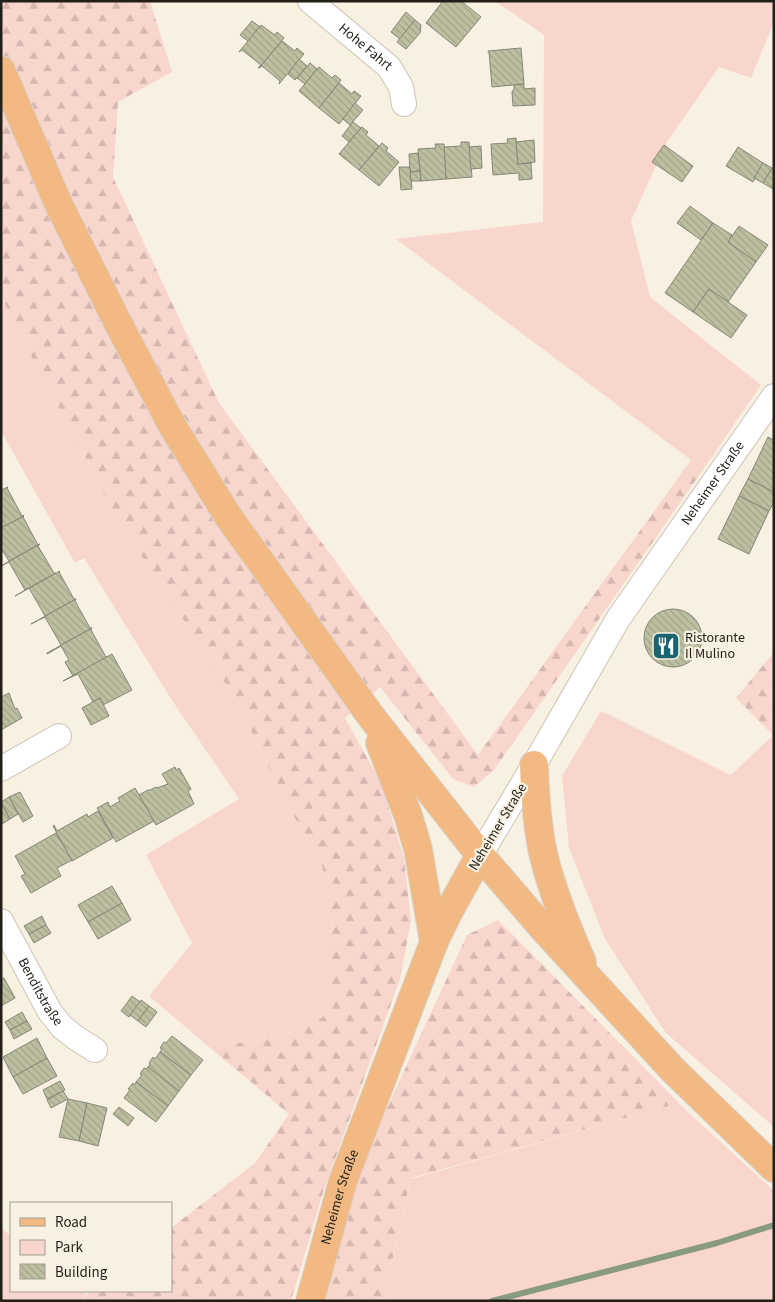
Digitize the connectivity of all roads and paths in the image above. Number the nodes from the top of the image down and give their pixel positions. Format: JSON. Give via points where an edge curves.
{"nodes":[{"id":1,"x":310,"y":1,"type":"edge"},
{"id":2,"x":1,"y":70,"type":"edge"},
{"id":3,"x":404,"y":104,"type":"dead end"},
{"id":4,"x":774,"y":396,"type":"edge"},
{"id":5,"x":370,"y":716,"type":"junction"},
{"id":6,"x":59,"y":736,"type":"dead end"},
{"id":7,"x":534,"y":765,"type":"junction"},
{"id":8,"x":1,"y":769,"type":"edge"},
{"id":9,"x":480,"y":855,"type":"junction"},
{"id":10,"x":1,"y":921,"type":"edge"},
{"id":11,"x":434,"y":942,"type":"junction"},
{"id":12,"x":591,"y":982,"type":"junction"},
{"id":13,"x":95,"y":1050,"type":"dead end"},
{"id":14,"x":774,"y":1168,"type":"edge"},
{"id":15,"x":310,"y":1301,"type":"edge"}],
"edges":[{"from":1,"to":3,"type":"street","name":"Hohe Fahrt","via":[[388,67],[401,86]]},
{"from":2,"to":5,"type":"main road","via":[[59,205],[173,427],[228,516]]},
{"from":4,"to":7,"type":"street","name":"Neheimer Straße","via":[[618,619]]},
{"from":5,"to":9,"type":"main road"},
{"from":5,"to":11,"type":"main road","via":[[418,849]]},
{"from":6,"to":8,"type":"street"},
{"from":7,"to":9,"type":"street","name":"Neheimer Straße"},
{"from":7,"to":12,"type":"main road","via":[[543,852],[557,901]]},
{"from":9,"to":11,"type":"main road","name":"Neheimer Straße"},
{"from":9,"to":12,"type":"main road"},
{"from":10,"to":13,"type":"street","name":"Benditstraße","via":[[50,1012],[62,1027]]},
{"from":11,"to":15,"type":"main road","name":"Neheimer Straße","via":[[343,1180]]},
{"from":12,"to":14,"type":"main road","via":[[672,1069]]}]}
